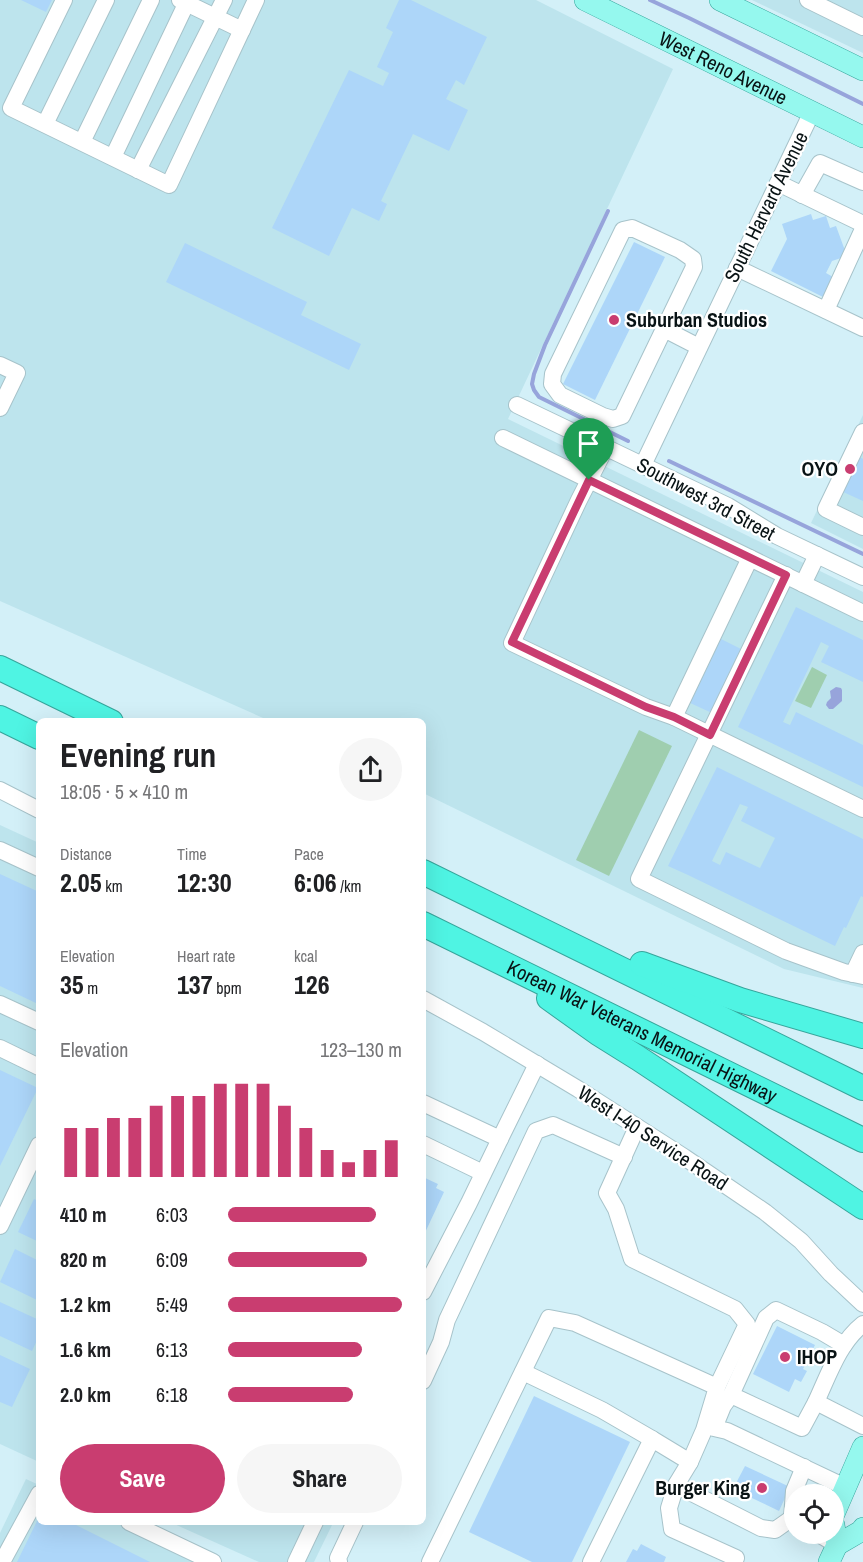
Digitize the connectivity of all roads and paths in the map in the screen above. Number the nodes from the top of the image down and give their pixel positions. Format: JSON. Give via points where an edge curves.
{"nodes":[{"id":1,"x":64,"y":0,"type":"edge"},
{"id":2,"x":106,"y":0,"type":"edge"},
{"id":3,"x":151,"y":0,"type":"edge"},
{"id":4,"x":224,"y":0,"type":"edge"},
{"id":5,"x":256,"y":0,"type":"edge"},
{"id":6,"x":585,"y":0,"type":"edge"},
{"id":7,"x":720,"y":0,"type":"edge"},
{"id":8,"x":808,"y":0,"type":"edge"},
{"id":9,"x":185,"y":1,"type":"edge"},
{"id":10,"x":215,"y":16,"type":"junction"},
{"id":11,"x":863,"y":27,"type":"edge"},
{"id":12,"x":242,"y":30,"type":"junction"},
{"id":13,"x":863,"y":70,"type":"edge"},
{"id":14,"x":812,"y":112,"type":"junction"},
{"id":15,"x":45,"y":124,"type":"junction"},
{"id":16,"x":863,"y":137,"type":"edge"},
{"id":17,"x":82,"y":142,"type":"junction"},
{"id":18,"x":113,"y":157,"type":"junction"},
{"id":19,"x":138,"y":170,"type":"junction"},
{"id":20,"x":863,"y":182,"type":"edge"},
{"id":21,"x":778,"y":183,"type":"junction"},
{"id":22,"x":802,"y":195,"type":"junction"},
{"id":23,"x":863,"y":224,"type":"edge"},
{"id":24,"x":863,"y":229,"type":"edge"},
{"id":25,"x":737,"y":268,"type":"junction"},
{"id":26,"x":826,"y":310,"type":"junction"},
{"id":27,"x":664,"y":328,"type":"junction"},
{"id":28,"x":863,"y":328,"type":"edge"},
{"id":29,"x":699,"y":347,"type":"junction"},
{"id":30,"x":0,"y":365,"type":"edge"},
{"id":31,"x":518,"y":405,"type":"dead end"},
{"id":32,"x":0,"y":408,"type":"edge"},
{"id":33,"x":863,"y":432,"type":"edge"},
{"id":34,"x":503,"y":438,"type":"dead end"},
{"id":35,"x":606,"y":447,"type":"junction"},
{"id":36,"x":643,"y":465,"type":"junction"},
{"id":37,"x":589,"y":480,"type":"junction"},
{"id":38,"x":863,"y":527,"type":"edge"},
{"id":39,"x":817,"y":555,"type":"junction"},
{"id":40,"x":750,"y":558,"type":"junction"},
{"id":41,"x":786,"y":575,"type":"junction"},
{"id":42,"x":863,"y":577,"type":"edge"},
{"id":43,"x":803,"y":584,"type":"junction"},
{"id":44,"x":863,"y":613,"type":"edge"},
{"id":45,"x":0,"y":668,"type":"edge"},
{"id":46,"x":674,"y":717,"type":"junction"},
{"id":47,"x":0,"y":718,"type":"edge"},
{"id":48,"x":103,"y":718,"type":"edge"},
{"id":49,"x":36,"y":735,"type":"edge"},
{"id":50,"x":710,"y":735,"type":"junction"},
{"id":51,"x":0,"y":790,"type":"edge"},
{"id":52,"x":36,"y":808,"type":"edge"},
{"id":53,"x":863,"y":809,"type":"edge"},
{"id":54,"x":0,"y":850,"type":"edge"},
{"id":55,"x":36,"y":863,"type":"edge"},
{"id":56,"x":426,"y":873,"type":"edge"},
{"id":57,"x":525,"y":921,"type":"junction"},
{"id":58,"x":426,"y":925,"type":"edge"},
{"id":59,"x":483,"y":953,"type":"junction"},
{"id":60,"x":863,"y":953,"type":"edge"},
{"id":61,"x":858,"y":975,"type":"edge"},
{"id":62,"x":426,"y":1001,"type":"edge"},
{"id":63,"x":0,"y":1004,"type":"edge"},
{"id":64,"x":36,"y":1021,"type":"edge"},
{"id":65,"x":863,"y":1036,"type":"edge"},
{"id":66,"x":0,"y":1048,"type":"edge"},
{"id":67,"x":537,"y":1064,"type":"junction"},
{"id":68,"x":36,"y":1066,"type":"edge"},
{"id":69,"x":863,"y":1088,"type":"edge"},
{"id":70,"x":426,"y":1104,"type":"edge"},
{"id":71,"x":637,"y":1127,"type":"junction"},
{"id":72,"x":500,"y":1139,"type":"junction"},
{"id":73,"x":863,"y":1140,"type":"edge"},
{"id":74,"x":426,"y":1145,"type":"edge"},
{"id":75,"x":36,"y":1151,"type":"edge"},
{"id":76,"x":624,"y":1157,"type":"junction"},
{"id":77,"x":483,"y":1173,"type":"junction"},
{"id":78,"x":863,"y":1207,"type":"edge"},
{"id":79,"x":0,"y":1226,"type":"edge"},
{"id":80,"x":426,"y":1286,"type":"edge"},
{"id":81,"x":863,"y":1304,"type":"edge"},
{"id":82,"x":863,"y":1324,"type":"edge"},
{"id":83,"x":844,"y":1345,"type":"junction"},
{"id":84,"x":523,"y":1372,"type":"junction"},
{"id":85,"x":426,"y":1374,"type":"edge"},
{"id":86,"x":724,"y":1391,"type":"junction"},
{"id":87,"x":816,"y":1402,"type":"junction"},
{"id":88,"x":863,"y":1426,"type":"edge"},
{"id":89,"x":709,"y":1429,"type":"junction"},
{"id":90,"x":652,"y":1439,"type":"junction"},
{"id":91,"x":863,"y":1447,"type":"edge"},
{"id":92,"x":690,"y":1462,"type":"junction"},
{"id":93,"x":804,"y":1467,"type":"junction"},
{"id":94,"x":797,"y":1484,"type":"edge"},
{"id":95,"x":676,"y":1485,"type":"junction"},
{"id":96,"x":845,"y":1487,"type":"joint"},
{"id":97,"x":36,"y":1500,"type":"edge"},
{"id":98,"x":784,"y":1524,"type":"edge"},
{"id":99,"x":135,"y":1525,"type":"edge"},
{"id":100,"x":314,"y":1525,"type":"edge"},
{"id":101,"x":354,"y":1525,"type":"edge"},
{"id":102,"x":739,"y":1561,"type":"edge"},
{"id":103,"x":2,"y":1562,"type":"edge"},
{"id":104,"x":213,"y":1562,"type":"edge"},
{"id":105,"x":296,"y":1562,"type":"edge"},
{"id":106,"x":339,"y":1562,"type":"edge"},
{"id":107,"x":430,"y":1562,"type":"edge"},
{"id":108,"x":591,"y":1562,"type":"edge"}],
"edges":[{"from":1,"to":15,"type":"street","via":[[11,108]]},
{"from":2,"to":15,"type":"street"},
{"from":3,"to":17,"type":"street"},
{"from":4,"to":10,"type":"street"},
{"from":5,"to":12,"type":"street"},
{"from":6,"to":14,"type":"main road","name":"West Reno Avenue"},
{"from":7,"to":13,"type":"main road"},
{"from":8,"to":11,"type":"street"},
{"from":9,"to":10,"type":"street"},
{"from":9,"to":18,"type":"street"},
{"from":10,"to":12,"type":"street"},
{"from":10,"to":19,"type":"street"},
{"from":12,"to":19,"type":"street","via":[[170,185]]},
{"from":14,"to":16,"type":"main road","name":"West Reno Avenue"},
{"from":14,"to":21,"type":"street","name":"South Harvard Avenue"},
{"from":15,"to":17,"type":"street"},
{"from":17,"to":18,"type":"street"},
{"from":18,"to":19,"type":"street"},
{"from":20,"to":22,"type":"street","via":[[820,163]]},
{"from":21,"to":22,"type":"street"},
{"from":21,"to":25,"type":"street","name":"South Harvard Avenue"},
{"from":22,"to":23,"type":"street"},
{"from":24,"to":26,"type":"street"},
{"from":25,"to":26,"type":"street"},
{"from":25,"to":29,"type":"street","name":"South Harvard Avenue"},
{"from":26,"to":28,"type":"street"},
{"from":27,"to":27,"type":"street","via":[[694,267],[693,259],[632,228],[623,230],[553,374],[552,384],[560,395],[603,416],[621,416]]},
{"from":27,"to":29,"type":"street"},
{"from":29,"to":36,"type":"street","name":"South Harvard Avenue"},
{"from":30,"to":32,"type":"street","via":[[17,374]]},
{"from":31,"to":35,"type":"street","name":"Southwest 3rd Street"},
{"from":33,"to":38,"type":"street","via":[[826,509]]},
{"from":34,"to":37,"type":"street"},
{"from":35,"to":36,"type":"street","name":"Southwest 3rd Street"},
{"from":35,"to":37,"type":"street"},
{"from":36,"to":39,"type":"street","name":"Southwest 3rd Street"},
{"from":37,"to":40,"type":"street"},
{"from":37,"to":46,"type":"street","via":[[512,642]]},
{"from":39,"to":42,"type":"street","name":"Southwest 3rd Street"},
{"from":39,"to":43,"type":"street"},
{"from":40,"to":41,"type":"street"},
{"from":40,"to":46,"type":"street"},
{"from":41,"to":43,"type":"street"},
{"from":41,"to":50,"type":"street"},
{"from":43,"to":44,"type":"street"},
{"from":45,"to":48,"type":"highway"},
{"from":46,"to":50,"type":"street"},
{"from":47,"to":49,"type":"highway"},
{"from":50,"to":53,"type":"street"},
{"from":50,"to":61,"type":"street","via":[[639,879],[786,951]]},
{"from":51,"to":52,"type":"street"},
{"from":54,"to":55,"type":"street"},
{"from":56,"to":57,"type":"highway"},
{"from":57,"to":65,"type":"highway","via":[[740,1000]]},
{"from":57,"to":69,"type":"highway"},
{"from":58,"to":59,"type":"highway","name":"Korean War Veterans Memorial Highway"},
{"from":59,"to":73,"type":"highway","name":"Korean War Veterans Memorial Highway"},
{"from":59,"to":78,"type":"highway"},
{"from":60,"to":61,"type":"street"},
{"from":62,"to":67,"type":"street","name":"West I-40 Service Road"},
{"from":63,"to":64,"type":"street"},
{"from":66,"to":68,"type":"street"},
{"from":67,"to":71,"type":"street","name":"West I-40 Service Road"},
{"from":67,"to":72,"type":"street"},
{"from":70,"to":72,"type":"street"},
{"from":71,"to":76,"type":"street"},
{"from":71,"to":81,"type":"street","name":"West I-40 Service Road","via":[[781,1224]]},
{"from":72,"to":77,"type":"street"},
{"from":74,"to":77,"type":"street"},
{"from":75,"to":79,"type":"street"},
{"from":76,"to":85,"type":"street","via":[[553,1125],[536,1131],[447,1320]]},
{"from":76,"to":86,"type":"street","via":[[607,1194],[616,1209],[632,1259],[735,1309],[747,1324]]},
{"from":77,"to":80,"type":"street"},
{"from":82,"to":83,"type":"street"},
{"from":83,"to":86,"type":"street","via":[[776,1310],[766,1318]]},
{"from":83,"to":87,"type":"street"},
{"from":84,"to":86,"type":"street","via":[[549,1318],[575,1323]]},
{"from":84,"to":90,"type":"street"},
{"from":84,"to":107,"type":"street"},
{"from":86,"to":87,"type":"street","via":[[801,1428]]},
{"from":86,"to":89,"type":"street","via":[[723,1406]]},
{"from":87,"to":88,"type":"street"},
{"from":89,"to":92,"type":"street"},
{"from":89,"to":93,"type":"street","via":[[727,1431]]},
{"from":90,"to":92,"type":"street"},
{"from":90,"to":108,"type":"street"},
{"from":91,"to":96,"type":"main road"},
{"from":92,"to":95,"type":"street"},
{"from":93,"to":94,"type":"street"},
{"from":93,"to":96,"type":"street"},
{"from":95,"to":98,"type":"street","via":[[761,1528],[775,1530]]},
{"from":95,"to":102,"type":"street","via":[[669,1508],[672,1529]]},
{"from":97,"to":103,"type":"street"},
{"from":99,"to":104,"type":"street"},
{"from":100,"to":105,"type":"street"},
{"from":101,"to":106,"type":"street"}]}
